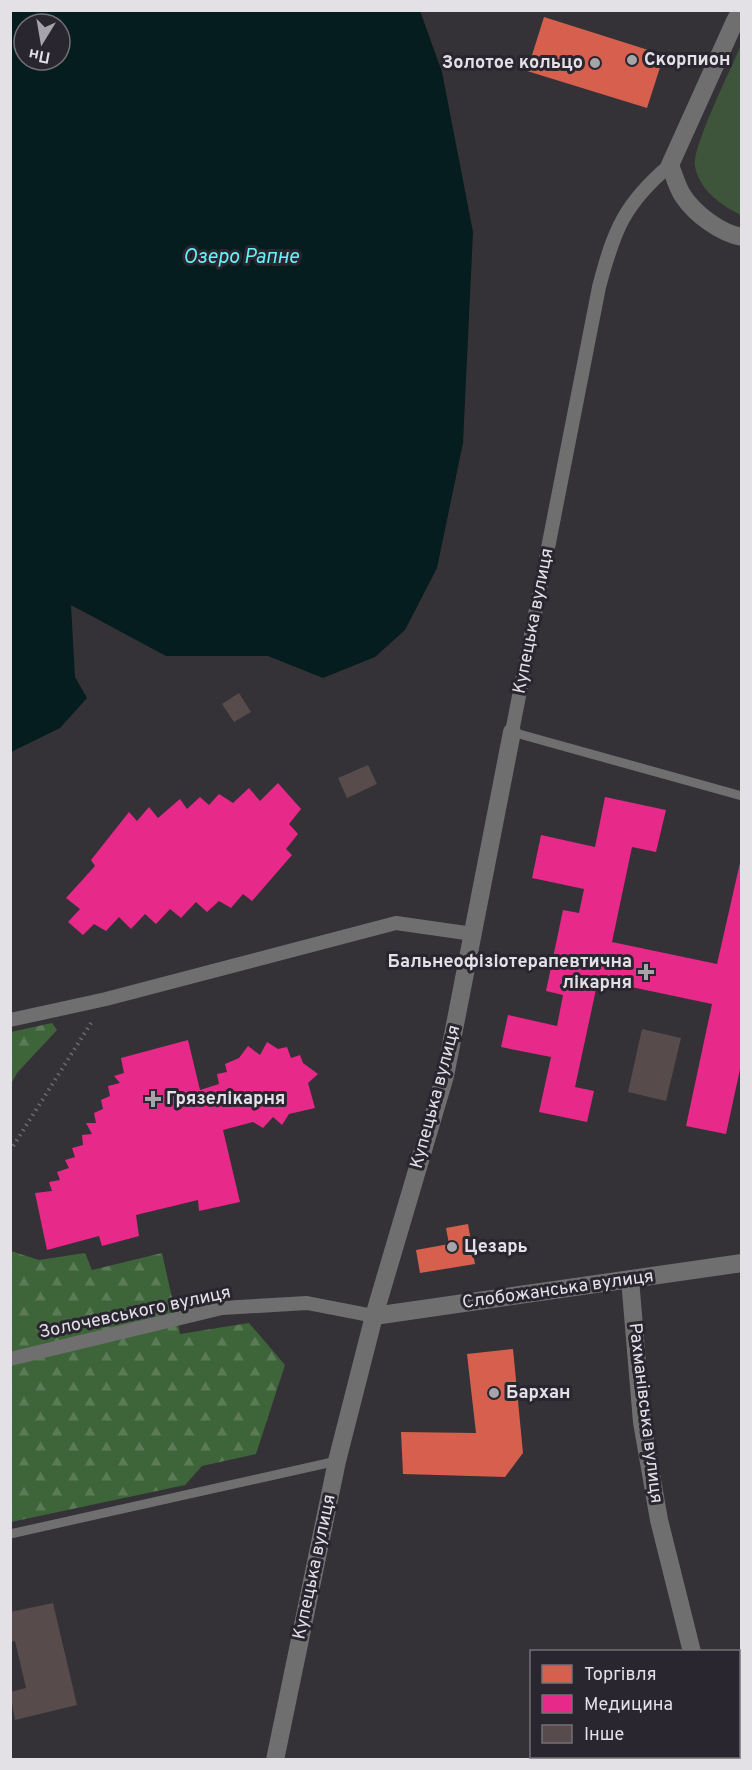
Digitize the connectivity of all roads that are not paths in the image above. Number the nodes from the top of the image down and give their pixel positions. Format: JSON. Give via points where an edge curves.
{"nodes":[{"id":1,"x":741,"y":10,"type":"edge"},
{"id":2,"x":670,"y":165,"type":"junction"},
{"id":3,"x":741,"y":237,"type":"edge"},
{"id":4,"x":512,"y":732,"type":"junction"},
{"id":5,"x":741,"y":796,"type":"edge"},
{"id":6,"x":472,"y":934,"type":"junction"},
{"id":7,"x":10,"y":1020,"type":"edge"},
{"id":8,"x":741,"y":1263,"type":"edge"},
{"id":9,"x":630,"y":1279,"type":"junction"},
{"id":10,"x":374,"y":1316,"type":"junction"},
{"id":11,"x":10,"y":1359,"type":"edge"},
{"id":12,"x":337,"y":1461,"type":"junction"},
{"id":13,"x":10,"y":1534,"type":"edge"},
{"id":14,"x":692,"y":1650,"type":"edge"},
{"id":15,"x":275,"y":1760,"type":"edge"}],
"edges":[{"from":1,"to":2,"type":"street"},
{"from":2,"to":3,"type":"street","via":[[683,196],[706,220]]},
{"from":2,"to":4,"type":"street","name":"Купецька вулиця","via":[[631,203],[608,254]]},
{"from":4,"to":5,"type":"lane"},
{"from":4,"to":6,"type":"street","name":"Купецька вулиця"},
{"from":6,"to":7,"type":"street","via":[[396,922],[106,999]]},
{"from":6,"to":10,"type":"street","name":"Купецька вулиця","via":[[445,1076]]},
{"from":8,"to":9,"type":"street","name":"Слобожанська вулиця"},
{"from":9,"to":10,"type":"street","name":"Слобожанська вулиця"},
{"from":9,"to":14,"type":"street","name":"Рахманівська вулиця","via":[[642,1422],[659,1520]]},
{"from":10,"to":11,"type":"street","name":"Золочевського вулиця","via":[[308,1303],[222,1308]]},
{"from":10,"to":12,"type":"street","name":"Купецька вулиця"},
{"from":12,"to":13,"type":"lane"},
{"from":12,"to":15,"type":"street","name":"Купецька вулиця"}]}
